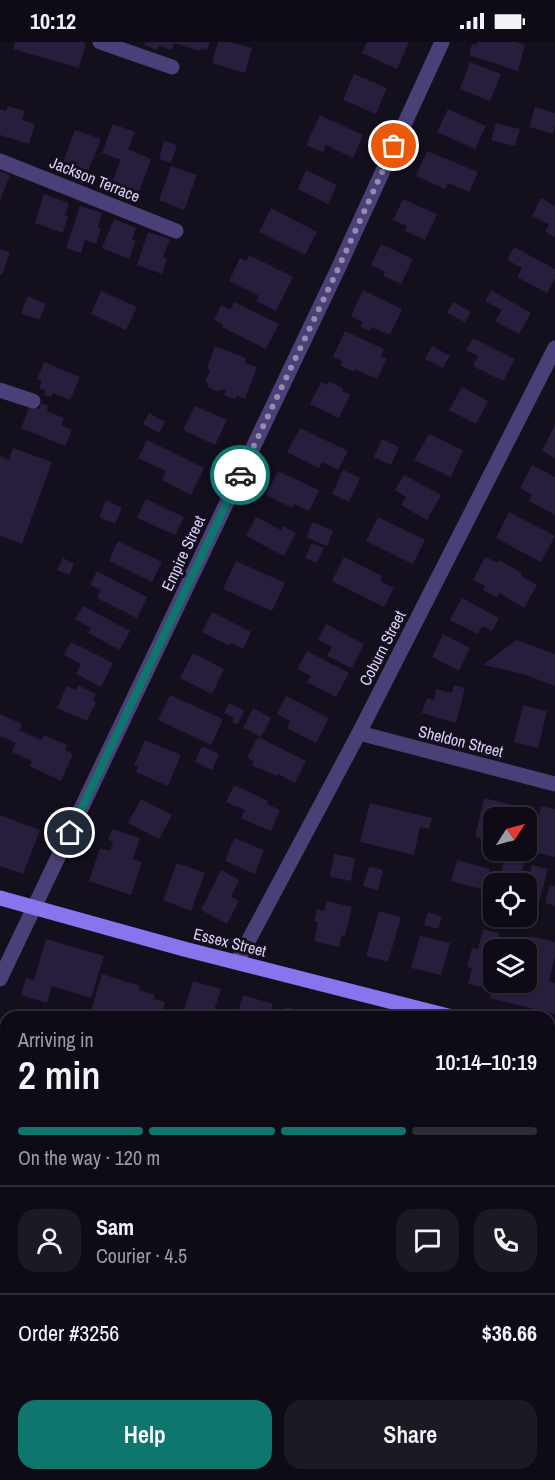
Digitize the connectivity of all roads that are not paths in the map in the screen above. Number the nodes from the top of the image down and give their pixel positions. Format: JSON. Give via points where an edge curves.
{"nodes":[{"id":1,"x":100,"y":42,"type":"edge"},
{"id":2,"x":442,"y":42,"type":"edge"},
{"id":3,"x":172,"y":67,"type":"dead end"},
{"id":4,"x":0,"y":161,"type":"edge"},
{"id":5,"x":176,"y":231,"type":"dead end"},
{"id":6,"x":555,"y":348,"type":"edge"},
{"id":7,"x":0,"y":390,"type":"edge"},
{"id":8,"x":33,"y":401,"type":"dead end"},
{"id":9,"x":358,"y":733,"type":"junction"},
{"id":10,"x":555,"y":784,"type":"edge"},
{"id":11,"x":0,"y":898,"type":"edge"},
{"id":12,"x":34,"y":908,"type":"junction"},
{"id":13,"x":237,"y":962,"type":"junction"},
{"id":14,"x":0,"y":980,"type":"edge"},
{"id":15,"x":429,"y":1011,"type":"edge"}],
"edges":[{"from":1,"to":3,"type":"street"},
{"from":2,"to":12,"type":"street","name":"Empire Street"},
{"from":4,"to":5,"type":"street","name":"Jackson Terrace"},
{"from":6,"to":9,"type":"street","name":"Coburn Street"},
{"from":7,"to":8,"type":"street"},
{"from":9,"to":10,"type":"street","name":"Sheldon Street"},
{"from":9,"to":13,"type":"street","name":"Coburn Street"},
{"from":11,"to":12,"type":"main road","name":"Essex Street"},
{"from":12,"to":13,"type":"main road","name":"Essex Street"},
{"from":12,"to":14,"type":"street","name":"Empire Street"},
{"from":13,"to":15,"type":"main road","name":"Essex Street"}]}
